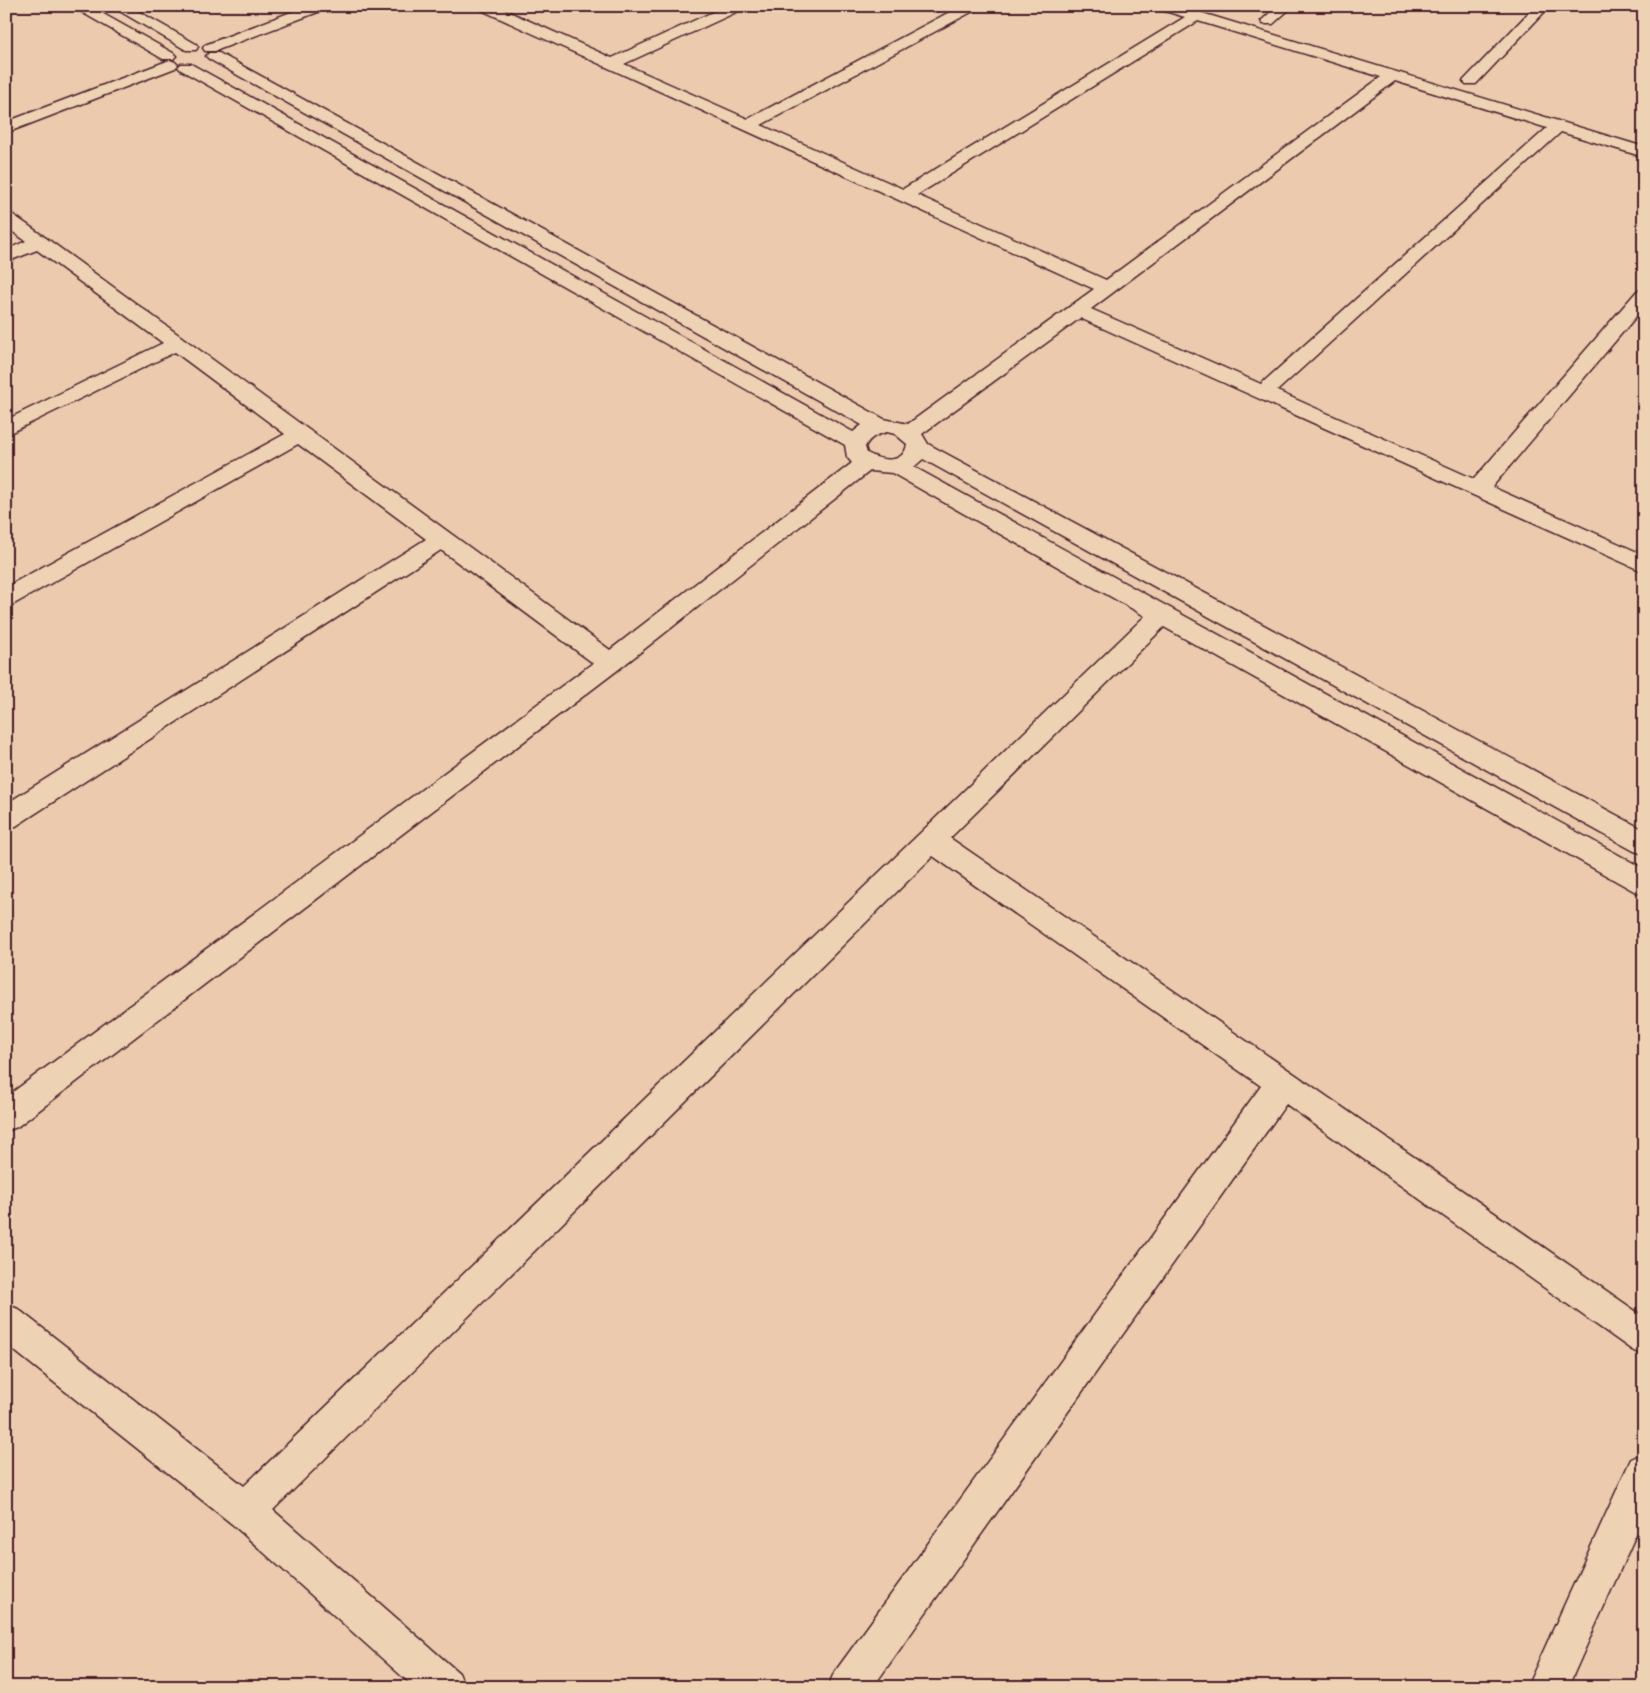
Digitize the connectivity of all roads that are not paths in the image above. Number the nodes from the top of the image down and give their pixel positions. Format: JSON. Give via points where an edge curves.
{"nodes":[{"id":1,"x":78,"y":6,"type":"edge"},
{"id":2,"x":118,"y":6,"type":"edge"},
{"id":3,"x":321,"y":6,"type":"edge"},
{"id":4,"x":484,"y":6,"type":"edge"},
{"id":5,"x":738,"y":6,"type":"edge"},
{"id":6,"x":972,"y":6,"type":"edge"},
{"id":7,"x":1163,"y":6,"type":"edge"},
{"id":8,"x":1286,"y":6,"type":"edge"},
{"id":9,"x":1543,"y":6,"type":"edge"},
{"id":10,"x":521,"y":10,"type":"dead end"},
{"id":11,"x":505,"y":16,"type":"junction"},
{"id":12,"x":1196,"y":16,"type":"junction"},
{"id":13,"x":1268,"y":21,"type":"dead end"},
{"id":14,"x":191,"y":47,"type":"junction"},
{"id":15,"x":212,"y":52,"type":"junction"},
{"id":16,"x":175,"y":63,"type":"junction"},
{"id":17,"x":611,"y":64,"type":"junction"},
{"id":18,"x":1393,"y":75,"type":"junction"},
{"id":19,"x":1471,"y":80,"type":"dead end"},
{"id":20,"x":748,"y":126,"type":"junction"},
{"id":21,"x":1558,"y":126,"type":"junction"},
{"id":22,"x":6,"y":128,"type":"edge"},
{"id":23,"x":1644,"y":152,"type":"edge"},
{"id":24,"x":904,"y":196,"type":"junction"},
{"id":25,"x":6,"y":218,"type":"edge"},
{"id":26,"x":40,"y":242,"type":"junction"},
{"id":27,"x":6,"y":257,"type":"edge"},
{"id":28,"x":1108,"y":288,"type":"junction"},
{"id":29,"x":1644,"y":295,"type":"edge"},
{"id":30,"x":1078,"y":310,"type":"junction"},
{"id":31,"x":177,"y":344,"type":"junction"},
{"id":32,"x":1263,"y":393,"type":"junction"},
{"id":33,"x":882,"y":426,"type":"junction"},
{"id":34,"x":6,"y":428,"type":"edge"},
{"id":35,"x":300,"y":434,"type":"junction"},
{"id":36,"x":914,"y":440,"type":"junction"},
{"id":37,"x":855,"y":442,"type":"junction"},
{"id":38,"x":866,"y":463,"type":"junction"},
{"id":39,"x":897,"y":466,"type":"junction"},
{"id":40,"x":1478,"y":488,"type":"junction"},
{"id":41,"x":442,"y":538,"type":"junction"},
{"id":42,"x":1644,"y":564,"type":"edge"},
{"id":43,"x":6,"y":598,"type":"edge"},
{"id":44,"x":1162,"y":614,"type":"junction"},
{"id":45,"x":610,"y":663,"type":"junction"},
{"id":46,"x":6,"y":818,"type":"edge"},
{"id":47,"x":931,"y":840,"type":"junction"},
{"id":48,"x":1644,"y":843,"type":"edge"},
{"id":49,"x":1644,"y":883,"type":"edge"},
{"id":50,"x":1282,"y":1084,"type":"junction"},
{"id":51,"x":6,"y":1116,"type":"edge"},
{"id":52,"x":6,"y":1321,"type":"edge"},
{"id":53,"x":1644,"y":1338,"type":"edge"},
{"id":54,"x":1644,"y":1472,"type":"edge"},
{"id":55,"x":245,"y":1511,"type":"junction"},
{"id":56,"x":445,"y":1687,"type":"edge"},
{"id":57,"x":848,"y":1687,"type":"edge"},
{"id":58,"x":1547,"y":1687,"type":"edge"}],
"edges":[{"from":1,"to":16,"type":"street"},
{"from":2,"to":14,"type":"street"},
{"from":3,"to":15,"type":"street"},
{"from":4,"to":11,"type":"street"},
{"from":5,"to":17,"type":"street"},
{"from":6,"to":20,"type":"street"},
{"from":7,"to":12,"type":"street"},
{"from":8,"to":13,"type":"street"},
{"from":9,"to":19,"type":"street"},
{"from":10,"to":11,"type":"street"},
{"from":11,"to":17,"type":"street"},
{"from":12,"to":18,"type":"street"},
{"from":12,"to":24,"type":"street"},
{"from":14,"to":15,"type":"street"},
{"from":14,"to":16,"type":"street","via":[[181,49]]},
{"from":15,"to":16,"type":"street","via":[[204,64]]},
{"from":15,"to":33,"type":"street"},
{"from":16,"to":22,"type":"street"},
{"from":16,"to":37,"type":"street"},
{"from":17,"to":20,"type":"street"},
{"from":18,"to":21,"type":"street"},
{"from":18,"to":28,"type":"street"},
{"from":20,"to":24,"type":"street"},
{"from":21,"to":23,"type":"street"},
{"from":21,"to":32,"type":"street"},
{"from":24,"to":28,"type":"street"},
{"from":25,"to":26,"type":"street"},
{"from":26,"to":27,"type":"street"},
{"from":26,"to":31,"type":"street"},
{"from":28,"to":30,"type":"street"},
{"from":29,"to":40,"type":"street"},
{"from":30,"to":32,"type":"street"},
{"from":30,"to":36,"type":"street"},
{"from":31,"to":34,"type":"street"},
{"from":31,"to":35,"type":"street"},
{"from":32,"to":40,"type":"street"},
{"from":33,"to":36,"type":"street","via":[[897,428]]},
{"from":33,"to":37,"type":"street","via":[[865,431]]},
{"from":35,"to":41,"type":"street"},
{"from":35,"to":43,"type":"street"},
{"from":36,"to":39,"type":"street","via":[[918,452],[910,461]]},
{"from":36,"to":48,"type":"street"},
{"from":37,"to":38,"type":"street","via":[[858,457]]},
{"from":38,"to":39,"type":"street","via":[[881,467]]},
{"from":38,"to":45,"type":"street"},
{"from":39,"to":44,"type":"street"},
{"from":40,"to":42,"type":"street"},
{"from":41,"to":45,"type":"street"},
{"from":41,"to":46,"type":"street"},
{"from":44,"to":47,"type":"street"},
{"from":44,"to":49,"type":"street"},
{"from":45,"to":51,"type":"street"},
{"from":47,"to":50,"type":"street"},
{"from":47,"to":55,"type":"street"},
{"from":50,"to":53,"type":"street"},
{"from":50,"to":57,"type":"street"},
{"from":52,"to":55,"type":"street"},
{"from":54,"to":58,"type":"street"},
{"from":55,"to":56,"type":"street"}]}
